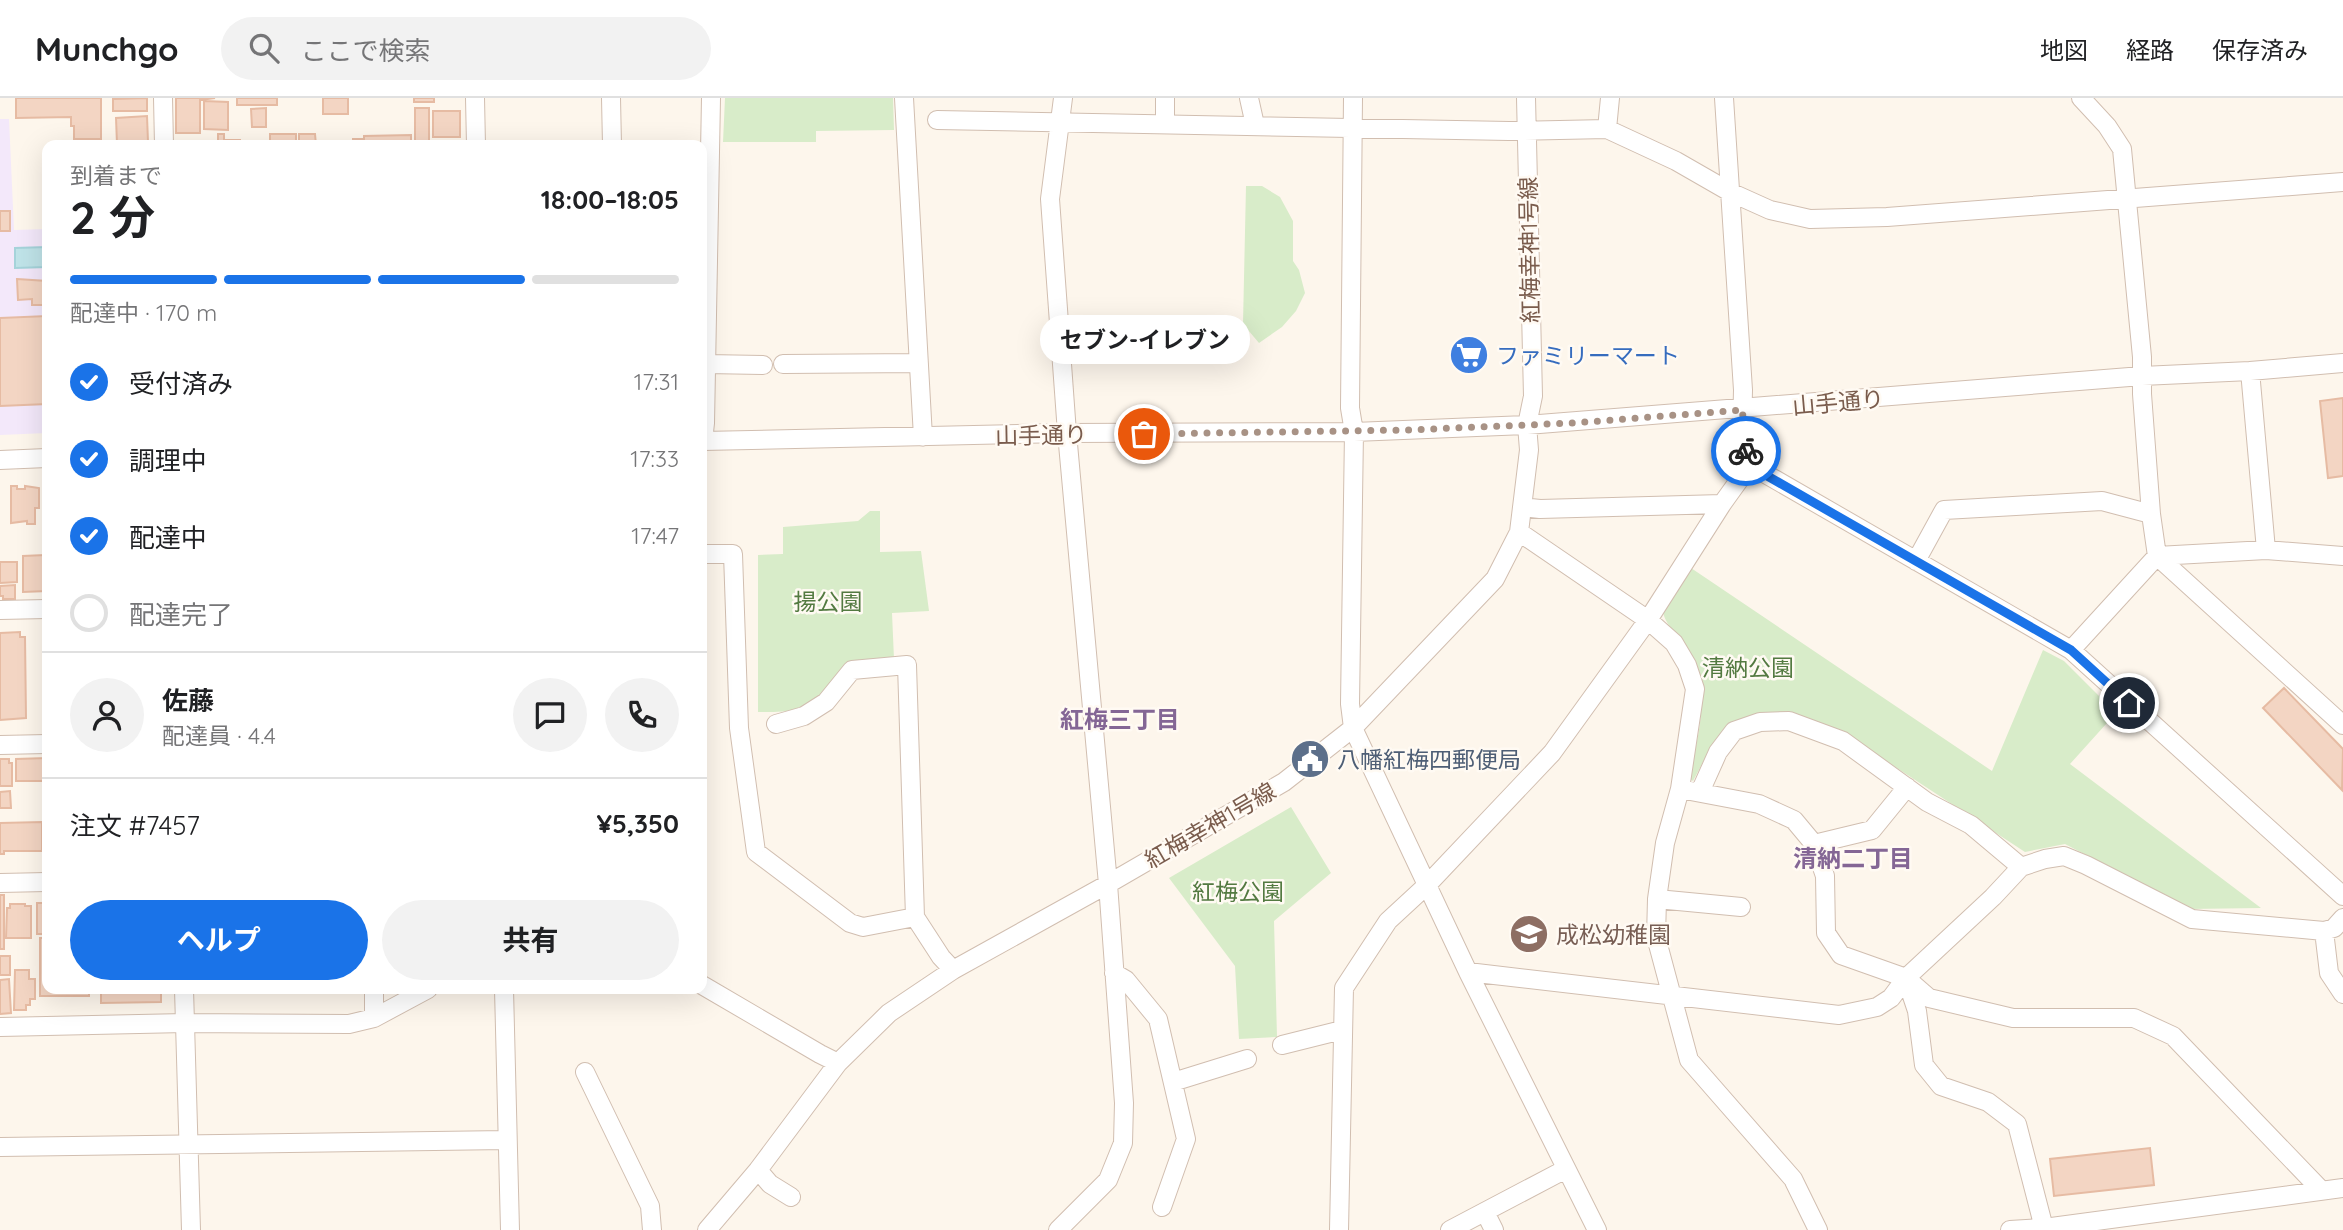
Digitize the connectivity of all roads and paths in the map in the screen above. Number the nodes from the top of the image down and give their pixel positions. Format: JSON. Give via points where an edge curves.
{"nodes":[{"id":1,"x":163,"y":98,"type":"edge"},
{"id":2,"x":475,"y":98,"type":"edge"},
{"id":3,"x":611,"y":98,"type":"edge"},
{"id":4,"x":710,"y":98,"type":"edge"},
{"id":5,"x":904,"y":98,"type":"edge"},
{"id":6,"x":1063,"y":98,"type":"edge"},
{"id":7,"x":1165,"y":98,"type":"edge"},
{"id":8,"x":1249,"y":98,"type":"edge"},
{"id":9,"x":1353,"y":98,"type":"edge"},
{"id":10,"x":1526,"y":98,"type":"edge"},
{"id":11,"x":1610,"y":98,"type":"edge"},
{"id":12,"x":1724,"y":98,"type":"edge"},
{"id":13,"x":2081,"y":98,"type":"edge"},
{"id":14,"x":937,"y":120,"type":"dead end"},
{"id":15,"x":1060,"y":122,"type":"junction"},
{"id":16,"x":1165,"y":123,"type":"junction"},
{"id":17,"x":1255,"y":125,"type":"junction"},
{"id":18,"x":1353,"y":127,"type":"junction"},
{"id":19,"x":1607,"y":129,"type":"junction"},
{"id":20,"x":1526,"y":131,"type":"junction"},
{"id":21,"x":164,"y":140,"type":"edge"},
{"id":22,"x":476,"y":140,"type":"edge"},
{"id":23,"x":612,"y":140,"type":"edge"},
{"id":24,"x":707,"y":148,"type":"edge"},
{"id":25,"x":2343,"y":183,"type":"edge"},
{"id":26,"x":1730,"y":192,"type":"junction"},
{"id":27,"x":2129,"y":200,"type":"junction"},
{"id":28,"x":919,"y":363,"type":"junction"},
{"id":29,"x":2343,"y":363,"type":"edge"},
{"id":30,"x":707,"y":364,"type":"edge"},
{"id":31,"x":783,"y":364,"type":"dead end"},
{"id":32,"x":763,"y":365,"type":"dead end"},
{"id":33,"x":2250,"y":371,"type":"junction"},
{"id":34,"x":2142,"y":376,"type":"junction"},
{"id":35,"x":1743,"y":410,"type":"junction"},
{"id":36,"x":1527,"y":425,"type":"junction"},
{"id":37,"x":1354,"y":432,"type":"junction"},
{"id":38,"x":1068,"y":433,"type":"junction"},
{"id":39,"x":922,"y":437,"type":"junction"},
{"id":40,"x":707,"y":441,"type":"edge"},
{"id":41,"x":42,"y":458,"type":"edge"},
{"id":42,"x":0,"y":460,"type":"edge"},
{"id":43,"x":1750,"y":466,"type":"junction"},
{"id":44,"x":1722,"y":504,"type":"junction"},
{"id":45,"x":1522,"y":507,"type":"junction"},
{"id":46,"x":2151,"y":514,"type":"junction"},
{"id":47,"x":1518,"y":532,"type":"junction"},
{"id":48,"x":2266,"y":550,"type":"junction"},
{"id":49,"x":707,"y":554,"type":"edge"},
{"id":50,"x":2157,"y":556,"type":"junction"},
{"id":51,"x":2343,"y":556,"type":"edge"},
{"id":52,"x":1916,"y":561,"type":"junction"},
{"id":53,"x":42,"y":609,"type":"edge"},
{"id":54,"x":0,"y":610,"type":"edge"},
{"id":55,"x":1648,"y":620,"type":"junction"},
{"id":56,"x":2071,"y":650,"type":"junction"},
{"id":57,"x":776,"y":724,"type":"dead end"},
{"id":58,"x":2343,"y":725,"type":"edge"},
{"id":59,"x":1353,"y":728,"type":"junction"},
{"id":60,"x":42,"y":744,"type":"edge"},
{"id":61,"x":0,"y":746,"type":"edge"},
{"id":62,"x":1907,"y":787,"type":"junction"},
{"id":63,"x":1679,"y":789,"type":"junction"},
{"id":64,"x":1700,"y":792,"type":"junction"},
{"id":65,"x":1814,"y":844,"type":"junction"},
{"id":66,"x":2021,"y":867,"type":"junction"},
{"id":67,"x":42,"y":882,"type":"edge"},
{"id":68,"x":0,"y":883,"type":"edge"},
{"id":69,"x":1108,"y":884,"type":"junction"},
{"id":70,"x":1427,"y":885,"type":"junction"},
{"id":71,"x":2343,"y":896,"type":"edge"},
{"id":72,"x":1657,"y":899,"type":"junction"},
{"id":73,"x":1741,"y":907,"type":"dead end"},
{"id":74,"x":915,"y":917,"type":"junction"},
{"id":75,"x":2343,"y":918,"type":"edge"},
{"id":76,"x":2324,"y":931,"type":"junction"},
{"id":77,"x":953,"y":970,"type":"junction"},
{"id":78,"x":1468,"y":972,"type":"junction"},
{"id":79,"x":1114,"y":973,"type":"junction"},
{"id":80,"x":1906,"y":978,"type":"junction"},
{"id":81,"x":707,"y":988,"type":"edge"},
{"id":82,"x":184,"y":994,"type":"edge"},
{"id":83,"x":373,"y":994,"type":"edge"},
{"id":84,"x":419,"y":994,"type":"edge"},
{"id":85,"x":505,"y":994,"type":"edge"},
{"id":86,"x":1671,"y":994,"type":"junction"},
{"id":87,"x":2343,"y":994,"type":"edge"},
{"id":88,"x":374,"y":1018,"type":"junction"},
{"id":89,"x":185,"y":1023,"type":"junction"},
{"id":90,"x":0,"y":1027,"type":"edge"},
{"id":91,"x":1342,"y":1030,"type":"junction"},
{"id":92,"x":1282,"y":1045,"type":"dead end"},
{"id":93,"x":1247,"y":1059,"type":"dead end"},
{"id":94,"x":838,"y":1062,"type":"junction"},
{"id":95,"x":585,"y":1072,"type":"dead end"},
{"id":96,"x":1173,"y":1082,"type":"junction"},
{"id":97,"x":506,"y":1140,"type":"junction"},
{"id":98,"x":189,"y":1143,"type":"junction"},
{"id":99,"x":0,"y":1147,"type":"edge"},
{"id":100,"x":1566,"y":1169,"type":"junction"},
{"id":101,"x":758,"y":1170,"type":"junction"},
{"id":102,"x":2343,"y":1188,"type":"edge"},
{"id":103,"x":2321,"y":1190,"type":"junction"},
{"id":104,"x":791,"y":1197,"type":"dead end"},
{"id":105,"x":1162,"y":1207,"type":"dead end"},
{"id":106,"x":1485,"y":1212,"type":"junction"},
{"id":107,"x":2044,"y":1228,"type":"junction"},
{"id":108,"x":191,"y":1230,"type":"edge"},
{"id":109,"x":510,"y":1230,"type":"edge"},
{"id":110,"x":652,"y":1230,"type":"edge"},
{"id":111,"x":707,"y":1230,"type":"edge"},
{"id":112,"x":1058,"y":1230,"type":"edge"},
{"id":113,"x":1339,"y":1230,"type":"edge"},
{"id":114,"x":1450,"y":1230,"type":"edge"},
{"id":115,"x":1494,"y":1230,"type":"edge"},
{"id":116,"x":1597,"y":1230,"type":"edge"},
{"id":117,"x":1818,"y":1230,"type":"edge"},
{"id":118,"x":2010,"y":1230,"type":"edge"}],
"edges":[{"from":1,"to":21,"type":"street"},
{"from":2,"to":22,"type":"street"},
{"from":3,"to":23,"type":"street"},
{"from":4,"to":24,"type":"street"},
{"from":5,"to":28,"type":"street"},
{"from":6,"to":15,"type":"street"},
{"from":7,"to":16,"type":"street"},
{"from":8,"to":17,"type":"street"},
{"from":9,"to":18,"type":"street"},
{"from":10,"to":20,"type":"street","name":"紅梅幸神1号線"},
{"from":11,"to":19,"type":"street"},
{"from":12,"to":26,"type":"street"},
{"from":13,"to":27,"type":"street","via":[[2122,149]]},
{"from":14,"to":15,"type":"street"},
{"from":15,"to":16,"type":"street"},
{"from":15,"to":38,"type":"street","via":[[1051,199]]},
{"from":16,"to":17,"type":"street"},
{"from":17,"to":18,"type":"street"},
{"from":18,"to":20,"type":"street"},
{"from":18,"to":37,"type":"street","via":[[1350,408]]},
{"from":19,"to":20,"type":"street"},
{"from":19,"to":26,"type":"street"},
{"from":20,"to":36,"type":"street","name":"紅梅幸神1号線","via":[[1533,396]]},
{"from":25,"to":27,"type":"street"},
{"from":26,"to":27,"type":"street","via":[[1770,210],[1810,219]]},
{"from":26,"to":35,"type":"street"},
{"from":27,"to":34,"type":"street"},
{"from":28,"to":31,"type":"street"},
{"from":28,"to":39,"type":"street"},
{"from":29,"to":33,"type":"street","name":"山手通り"},
{"from":30,"to":32,"type":"street"},
{"from":33,"to":34,"type":"street","name":"山手通り"},
{"from":33,"to":48,"type":"street"},
{"from":34,"to":35,"type":"street","name":"山手通り"},
{"from":34,"to":46,"type":"street"},
{"from":35,"to":36,"type":"street","name":"山手通り"},
{"from":35,"to":43,"type":"street","via":[[1742,431]]},
{"from":36,"to":37,"type":"street","name":"山手通り"},
{"from":36,"to":45,"type":"street","name":"紅梅幸神1号線","via":[[1529,450]]},
{"from":37,"to":38,"type":"street","name":"山手通り"},
{"from":37,"to":59,"type":"street"},
{"from":38,"to":39,"type":"street","name":"山手通り"},
{"from":38,"to":69,"type":"street"},
{"from":39,"to":40,"type":"street","name":"山手通り"},
{"from":41,"to":42,"type":"street"},
{"from":43,"to":44,"type":"street"},
{"from":43,"to":52,"type":"street"},
{"from":44,"to":45,"type":"street"},
{"from":44,"to":55,"type":"street"},
{"from":45,"to":47,"type":"street","name":"紅梅幸神1号線"},
{"from":46,"to":50,"type":"street"},
{"from":46,"to":52,"type":"street","via":[[2102,501],[1944,510]]},
{"from":47,"to":55,"type":"street"},
{"from":47,"to":59,"type":"street","name":"紅梅幸神1号線","via":[[1495,579]]},
{"from":48,"to":50,"type":"street"},
{"from":48,"to":51,"type":"street"},
{"from":49,"to":74,"type":"street","via":[[733,554],[738,728],[755,852],[850,923],[863,927]]},
{"from":50,"to":56,"type":"street"},
{"from":50,"to":58,"type":"street"},
{"from":52,"to":56,"type":"street"},
{"from":53,"to":54,"type":"street"},
{"from":55,"to":63,"type":"street","via":[[1674,643],[1695,689]]},
{"from":55,"to":70,"type":"street","via":[[1552,753]]},
{"from":56,"to":71,"type":"street"},
{"from":57,"to":74,"type":"street","via":[[804,716],[826,702],[852,670],[907,665]]},
{"from":59,"to":69,"type":"street","name":"紅梅幸神1号線","via":[[1284,782]]},
{"from":59,"to":70,"type":"street"},
{"from":60,"to":61,"type":"street"},
{"from":62,"to":64,"type":"street","via":[[1843,741],[1789,720],[1760,722],[1734,731],[1718,752]]},
{"from":62,"to":65,"type":"street","via":[[1872,830]]},
{"from":62,"to":66,"type":"street","via":[[1971,825]]},
{"from":63,"to":64,"type":"street"},
{"from":63,"to":72,"type":"street"},
{"from":64,"to":65,"type":"street","via":[[1759,804],[1794,820]]},
{"from":65,"to":80,"type":"street","via":[[1825,876],[1826,933],[1841,955]]},
{"from":66,"to":76,"type":"street","via":[[2064,856],[2192,919]]},
{"from":66,"to":80,"type":"street"},
{"from":67,"to":68,"type":"street"},
{"from":69,"to":77,"type":"street","name":"紅梅幸神1号線"},
{"from":69,"to":79,"type":"street"},
{"from":70,"to":78,"type":"street"},
{"from":70,"to":91,"type":"street","via":[[1388,921],[1344,988]]},
{"from":72,"to":73,"type":"street"},
{"from":72,"to":86,"type":"street","via":[[1656,937]]},
{"from":74,"to":77,"type":"street"},
{"from":75,"to":76,"type":"street"},
{"from":76,"to":87,"type":"street","via":[[2329,973]]},
{"from":77,"to":94,"type":"street","name":"紅梅幸神1号線","via":[[889,1013]]},
{"from":78,"to":86,"type":"street"},
{"from":78,"to":100,"type":"street"},
{"from":79,"to":96,"type":"street","via":[[1126,980],[1158,1019]]},
{"from":79,"to":112,"type":"street","via":[[1124,1143],[1108,1180]]},
{"from":80,"to":86,"type":"street","via":[[1891,998],[1877,1007],[1839,1015]]},
{"from":80,"to":103,"type":"street","via":[[1929,998],[2013,1018],[2134,1018],[2173,1036]]},
{"from":80,"to":107,"type":"street","via":[[1917,1011],[1924,1065],[1941,1086],[1988,1102],[2017,1124]]},
{"from":81,"to":94,"type":"street"},
{"from":82,"to":89,"type":"street"},
{"from":83,"to":88,"type":"street"},
{"from":84,"to":88,"type":"street"},
{"from":85,"to":97,"type":"street","via":[[514,1073]]},
{"from":86,"to":117,"type":"street","via":[[1689,1060],[1793,1179]]},
{"from":88,"to":89,"type":"street","via":[[349,1024]]},
{"from":89,"to":90,"type":"street"},
{"from":89,"to":98,"type":"street"},
{"from":91,"to":92,"type":"street"},
{"from":91,"to":113,"type":"street"},
{"from":93,"to":96,"type":"street"},
{"from":94,"to":101,"type":"street","name":"紅梅幸神1号線"},
{"from":95,"to":110,"type":"street","via":[[650,1206]]},
{"from":96,"to":105,"type":"street","via":[[1186,1139]]},
{"from":97,"to":98,"type":"street"},
{"from":97,"to":109,"type":"street"},
{"from":98,"to":99,"type":"street"},
{"from":98,"to":108,"type":"street"},
{"from":100,"to":106,"type":"street"},
{"from":100,"to":116,"type":"street"},
{"from":101,"to":104,"type":"street"},
{"from":101,"to":111,"type":"street","name":"紅梅幸神1号線"},
{"from":102,"to":103,"type":"street"},
{"from":103,"to":107,"type":"street"},
{"from":106,"to":114,"type":"street"},
{"from":106,"to":115,"type":"street"},
{"from":107,"to":118,"type":"street"}]}
